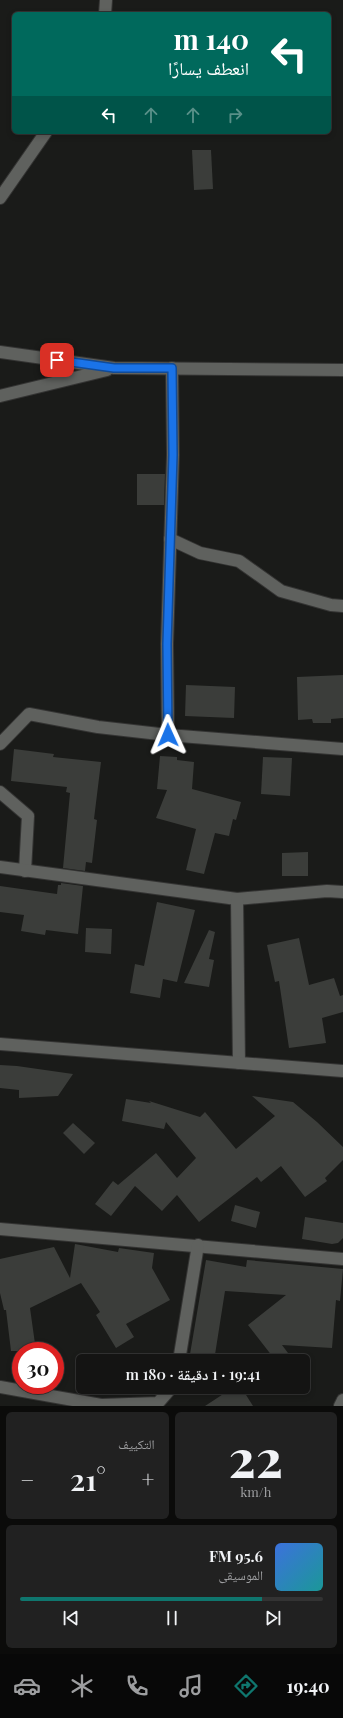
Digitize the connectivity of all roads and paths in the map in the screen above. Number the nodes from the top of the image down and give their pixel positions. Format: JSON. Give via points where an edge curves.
{"nodes":[{"id":1,"x":106,"y":0,"type":"edge"},
{"id":2,"x":105,"y":12,"type":"edge"},
{"id":3,"x":45,"y":134,"type":"edge"},
{"id":4,"x":0,"y":198,"type":"edge"},
{"id":5,"x":0,"y":352,"type":"edge"},
{"id":6,"x":114,"y":368,"type":"junction"},
{"id":7,"x":172,"y":368,"type":"junction"},
{"id":8,"x":343,"y":370,"type":"edge"},
{"id":9,"x":0,"y":396,"type":"edge"},
{"id":10,"x":170,"y":539,"type":"junction"},
{"id":11,"x":343,"y":606,"type":"edge"},
{"id":12,"x":168,"y":735,"type":"junction"},
{"id":13,"x":0,"y":744,"type":"edge"},
{"id":14,"x":343,"y":749,"type":"edge"},
{"id":15,"x":0,"y":792,"type":"edge"},
{"id":16,"x":0,"y":868,"type":"edge"},
{"id":17,"x":25,"y":871,"type":"junction"},
{"id":18,"x":343,"y":892,"type":"edge"},
{"id":19,"x":238,"y":899,"type":"junction"},
{"id":20,"x":0,"y":1044,"type":"edge"},
{"id":21,"x":239,"y":1063,"type":"junction"},
{"id":22,"x":343,"y":1071,"type":"edge"},
{"id":23,"x":0,"y":1229,"type":"edge"},
{"id":24,"x":198,"y":1245,"type":"junction"},
{"id":25,"x":343,"y":1259,"type":"edge"},
{"id":26,"x":180,"y":1354,"type":"edge"},
{"id":27,"x":0,"y":1387,"type":"edge"},
{"id":28,"x":166,"y":1394,"type":"edge"},
{"id":29,"x":343,"y":1400,"type":"edge"},
{"id":30,"x":340,"y":1406,"type":"edge"}],
"edges":[{"from":1,"to":2,"type":"street"},
{"from":3,"to":4,"type":"street"},
{"from":5,"to":6,"type":"street"},
{"from":6,"to":7,"type":"street"},
{"from":6,"to":9,"type":"street"},
{"from":7,"to":8,"type":"street"},
{"from":7,"to":10,"type":"street","via":[[173,455]]},
{"from":10,"to":11,"type":"street","via":[[200,553],[239,560],[281,591]]},
{"from":10,"to":12,"type":"street"},
{"from":12,"to":13,"type":"street","via":[[98,727],[29,714]]},
{"from":12,"to":14,"type":"street"},
{"from":15,"to":17,"type":"street","via":[[28,816]]},
{"from":16,"to":17,"type":"street"},
{"from":17,"to":19,"type":"street"},
{"from":18,"to":19,"type":"street","via":[[326,891]]},
{"from":19,"to":21,"type":"street"},
{"from":20,"to":21,"type":"street"},
{"from":21,"to":22,"type":"street"},
{"from":23,"to":24,"type":"street"},
{"from":24,"to":25,"type":"street"},
{"from":24,"to":26,"type":"street"},
{"from":27,"to":28,"type":"street","via":[[101,1405],[158,1403]]},
{"from":29,"to":30,"type":"street"}]}
